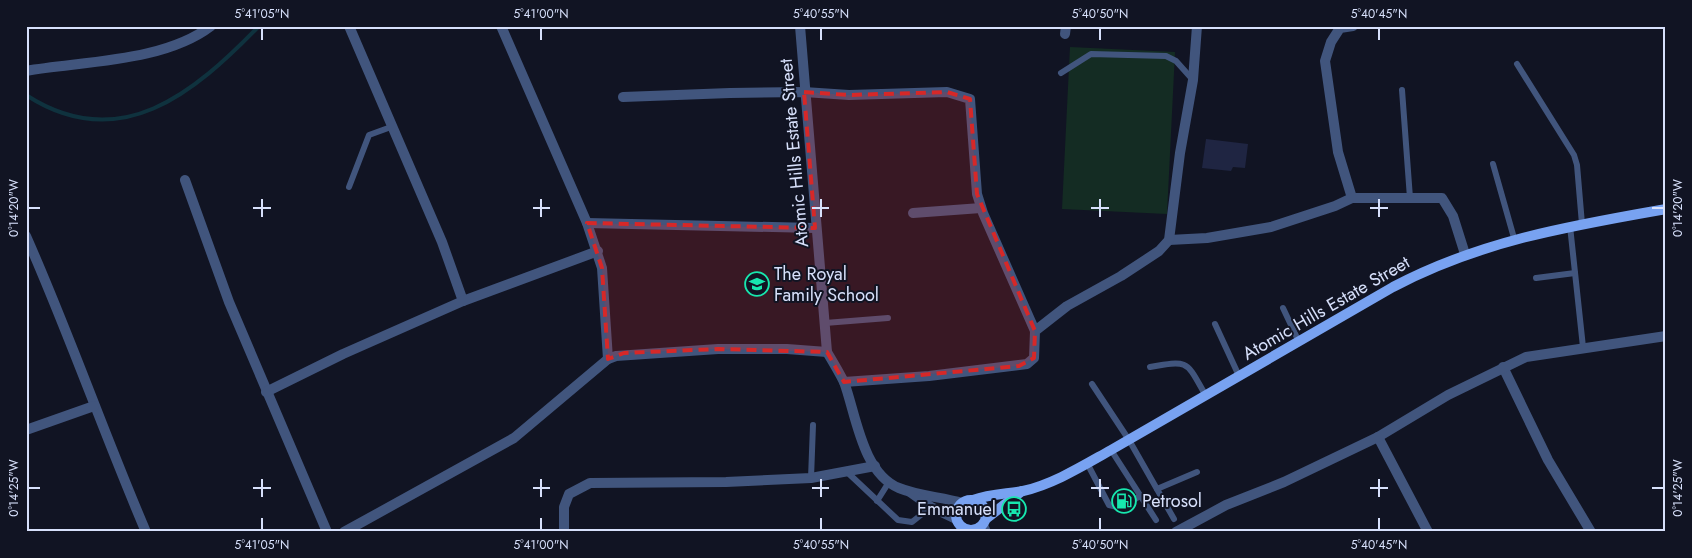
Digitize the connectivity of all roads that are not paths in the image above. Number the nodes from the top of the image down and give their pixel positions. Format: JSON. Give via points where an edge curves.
{"nodes":[{"id":1,"x":211,"y":26,"type":"edge"},
{"id":2,"x":349,"y":26,"type":"edge"},
{"id":3,"x":501,"y":26,"type":"edge"},
{"id":4,"x":800,"y":26,"type":"edge"},
{"id":5,"x":1197,"y":26,"type":"edge"},
{"id":6,"x":1353,"y":26,"type":"edge"},
{"id":7,"x":1517,"y":64,"type":"dead end"},
{"id":8,"x":26,"y":70,"type":"edge"},
{"id":9,"x":1061,"y":73,"type":"dead end"},
{"id":10,"x":1193,"y":80,"type":"junction"},
{"id":11,"x":1402,"y":90,"type":"dead end"},
{"id":12,"x":804,"y":92,"type":"junction"},
{"id":13,"x":623,"y":97,"type":"dead end"},
{"id":14,"x":391,"y":127,"type":"junction"},
{"id":15,"x":1493,"y":164,"type":"dead end"},
{"id":16,"x":185,"y":180,"type":"dead end"},
{"id":17,"x":349,"y":187,"type":"dead end"},
{"id":18,"x":1352,"y":198,"type":"junction"},
{"id":19,"x":1410,"y":198,"type":"junction"},
{"id":20,"x":981,"y":208,"type":"junction"},
{"id":21,"x":1666,"y":209,"type":"edge"},
{"id":22,"x":913,"y":213,"type":"dead end"},
{"id":23,"x":588,"y":223,"type":"junction"},
{"id":24,"x":1582,"y":224,"type":"junction"},
{"id":25,"x":1570,"y":226,"type":"junction"},
{"id":26,"x":815,"y":228,"type":"junction"},
{"id":27,"x":26,"y":236,"type":"edge"},
{"id":28,"x":1514,"y":238,"type":"junction"},
{"id":29,"x":1168,"y":240,"type":"junction"},
{"id":30,"x":598,"y":251,"type":"junction"},
{"id":31,"x":1465,"y":254,"type":"junction"},
{"id":32,"x":1575,"y":273,"type":"junction"},
{"id":33,"x":1536,"y":278,"type":"dead end"},
{"id":34,"x":463,"y":301,"type":"junction"},
{"id":35,"x":1283,"y":308,"type":"dead end"},
{"id":36,"x":888,"y":318,"type":"dead end"},
{"id":37,"x":825,"y":322,"type":"junction"},
{"id":38,"x":1215,"y":324,"type":"dead end"},
{"id":39,"x":1035,"y":331,"type":"junction"},
{"id":40,"x":1666,"y":336,"type":"edge"},
{"id":41,"x":1299,"y":342,"type":"junction"},
{"id":42,"x":1583,"y":347,"type":"junction"},
{"id":43,"x":827,"y":352,"type":"junction"},
{"id":44,"x":608,"y":359,"type":"junction"},
{"id":45,"x":1150,"y":367,"type":"dead end"},
{"id":46,"x":1503,"y":367,"type":"junction"},
{"id":47,"x":1240,"y":376,"type":"junction"},
{"id":48,"x":844,"y":382,"type":"junction"},
{"id":49,"x":1092,"y":384,"type":"dead end"},
{"id":50,"x":266,"y":392,"type":"junction"},
{"id":51,"x":1206,"y":396,"type":"junction"},
{"id":52,"x":94,"y":406,"type":"junction"},
{"id":53,"x":813,"y":425,"type":"dead end"},
{"id":54,"x":26,"y":430,"type":"edge"},
{"id":55,"x":1378,"y":437,"type":"junction"},
{"id":56,"x":1128,"y":440,"type":"junction"},
{"id":57,"x":1111,"y":450,"type":"junction"},
{"id":58,"x":1087,"y":463,"type":"junction"},
{"id":59,"x":875,"y":466,"type":"junction"},
{"id":60,"x":847,"y":472,"type":"junction"},
{"id":61,"x":1198,"y":472,"type":"dead end"},
{"id":62,"x":811,"y":478,"type":"junction"},
{"id":63,"x":889,"y":482,"type":"junction"},
{"id":64,"x":907,"y":490,"type":"junction"},
{"id":65,"x":1157,"y":490,"type":"junction"},
{"id":66,"x":1022,"y":491,"type":"junction"},
{"id":67,"x":1140,"y":496,"type":"junction"},
{"id":68,"x":877,"y":500,"type":"junction"},
{"id":69,"x":974,"y":500,"type":"junction"},
{"id":70,"x":962,"y":503,"type":"junction"},
{"id":71,"x":932,"y":507,"type":"junction"},
{"id":72,"x":1174,"y":519,"type":"dead end"},
{"id":73,"x":1156,"y":520,"type":"dead end"},
{"id":74,"x":957,"y":525,"type":"edge"},
{"id":75,"x":985,"y":525,"type":"edge"},
{"id":76,"x":971,"y":531,"type":"edge"},
{"id":77,"x":146,"y":532,"type":"edge"},
{"id":78,"x":328,"y":532,"type":"edge"},
{"id":79,"x":344,"y":532,"type":"edge"},
{"id":80,"x":564,"y":532,"type":"edge"},
{"id":81,"x":1176,"y":532,"type":"edge"},
{"id":82,"x":1428,"y":532,"type":"edge"},
{"id":83,"x":1591,"y":532,"type":"edge"}],
"edges":[{"from":1,"to":8,"type":"street","via":[[196,38],[168,48]]},
{"from":2,"to":14,"type":"street"},
{"from":3,"to":23,"type":"street"},
{"from":4,"to":12,"type":"street","name":"Atomic Hills Estate Street"},
{"from":5,"to":10,"type":"street"},
{"from":6,"to":18,"type":"street","via":[[1340,28],[1325,61],[1338,152]]},
{"from":7,"to":24,"type":"lane","via":[[1574,155]]},
{"from":9,"to":10,"type":"lane","via":[[1090,54],[1166,56],[1176,61]]},
{"from":10,"to":29,"type":"street"},
{"from":11,"to":19,"type":"lane"},
{"from":12,"to":13,"type":"street"},
{"from":12,"to":20,"type":"street","via":[[849,95],[947,92],[970,99],[977,194]]},
{"from":12,"to":26,"type":"street","name":"Atomic Hills Estate Street"},
{"from":14,"to":17,"type":"lane","via":[[368,135]]},
{"from":14,"to":34,"type":"street","via":[[442,242]]},
{"from":15,"to":28,"type":"lane"},
{"from":16,"to":50,"type":"street"},
{"from":18,"to":19,"type":"street"},
{"from":18,"to":29,"type":"street","via":[[1271,227],[1207,238]]},
{"from":19,"to":31,"type":"street","via":[[1442,198],[1453,216]]},
{"from":20,"to":22,"type":"street"},
{"from":20,"to":39,"type":"street"},
{"from":21,"to":24,"type":"main road","name":"Atomic Hills Estate Street"},
{"from":23,"to":26,"type":"street"},
{"from":23,"to":30,"type":"street"},
{"from":24,"to":25,"type":"main road","name":"Atomic Hills Estate Street"},
{"from":25,"to":28,"type":"main road","name":"Atomic Hills Estate Street"},
{"from":25,"to":32,"type":"lane"},
{"from":26,"to":37,"type":"street","name":"Atomic Hills Estate Street"},
{"from":27,"to":52,"type":"street","via":[[53,296]]},
{"from":28,"to":31,"type":"main road","name":"Atomic Hills Estate Street"},
{"from":29,"to":39,"type":"street","via":[[1160,251],[1067,306]]},
{"from":30,"to":34,"type":"street"},
{"from":30,"to":44,"type":"street"},
{"from":31,"to":41,"type":"main road","name":"Atomic Hills Estate Street","via":[[1393,287]]},
{"from":32,"to":33,"type":"lane"},
{"from":32,"to":42,"type":"lane"},
{"from":34,"to":50,"type":"street"},
{"from":35,"to":41,"type":"lane"},
{"from":36,"to":37,"type":"lane"},
{"from":37,"to":43,"type":"street","name":"Atomic Hills Estate Street"},
{"from":38,"to":47,"type":"lane"},
{"from":39,"to":48,"type":"street","via":[[1034,358],[1027,364]]},
{"from":40,"to":42,"type":"street"},
{"from":41,"to":47,"type":"main road","name":"Atomic Hills Estate Street"},
{"from":42,"to":46,"type":"street","via":[[1526,356]]},
{"from":43,"to":44,"type":"street","via":[[718,348],[624,353]]},
{"from":43,"to":48,"type":"street","name":"Atomic Hills Estate Street"},
{"from":44,"to":79,"type":"street","via":[[514,438]]},
{"from":45,"to":51,"type":"lane","via":[[1183,363]]},
{"from":46,"to":55,"type":"street"},
{"from":46,"to":83,"type":"street","via":[[1548,460]]},
{"from":47,"to":51,"type":"main road","name":"Atomic Hills Estate Street"},
{"from":48,"to":59,"type":"street","name":"Atomic Hills Estate Street","via":[[857,428]]},
{"from":49,"to":56,"type":"lane"},
{"from":50,"to":78,"type":"street"},
{"from":51,"to":56,"type":"main road","name":"Atomic Hills Estate Street"},
{"from":52,"to":54,"type":"street"},
{"from":52,"to":77,"type":"street"},
{"from":53,"to":62,"type":"lane"},
{"from":55,"to":81,"type":"street","via":[[1284,482],[1226,505]]},
{"from":55,"to":82,"type":"street"},
{"from":56,"to":57,"type":"main road","name":"Atomic Hills Estate Street"},
{"from":56,"to":65,"type":"lane"},
{"from":57,"to":58,"type":"main road","name":"Atomic Hills Estate Street"},
{"from":57,"to":67,"type":"lane"},
{"from":58,"to":66,"type":"main road","name":"Atomic Hills Estate Street"},
{"from":58,"to":67,"type":"lane","via":[[1109,505],[1121,508]]},
{"from":59,"to":60,"type":"street"},
{"from":59,"to":63,"type":"street","name":"Atomic Hills Estate Street"},
{"from":60,"to":62,"type":"street"},
{"from":60,"to":68,"type":"lane"},
{"from":61,"to":65,"type":"lane"},
{"from":62,"to":80,"type":"street","via":[[590,483],[569,494],[564,507]]},
{"from":63,"to":64,"type":"street","name":"Atomic Hills Estate Street"},
{"from":63,"to":68,"type":"lane"},
{"from":64,"to":70,"type":"street","name":"Atomic Hills Estate Street"},
{"from":64,"to":71,"type":"street","name":"Atomic Hills Estate Street"},
{"from":65,"to":72,"type":"lane"},
{"from":66,"to":69,"type":"main road","name":"Atomic Hills Estate Street"},
{"from":66,"to":75,"type":"main road","name":"Atomic Hills Estate Street"},
{"from":67,"to":73,"type":"lane"},
{"from":68,"to":71,"type":"lane","via":[[898,520],[906,523]]},
{"from":69,"to":70,"type":"main road"},
{"from":69,"to":75,"type":"main road","via":[[982,504]]},
{"from":70,"to":74,"type":"main road","via":[[957,510]]},
{"from":71,"to":74,"type":"street","name":"Atomic Hills Estate Street"},
{"from":74,"to":76,"type":"main road"},
{"from":75,"to":76,"type":"main road"}]}
